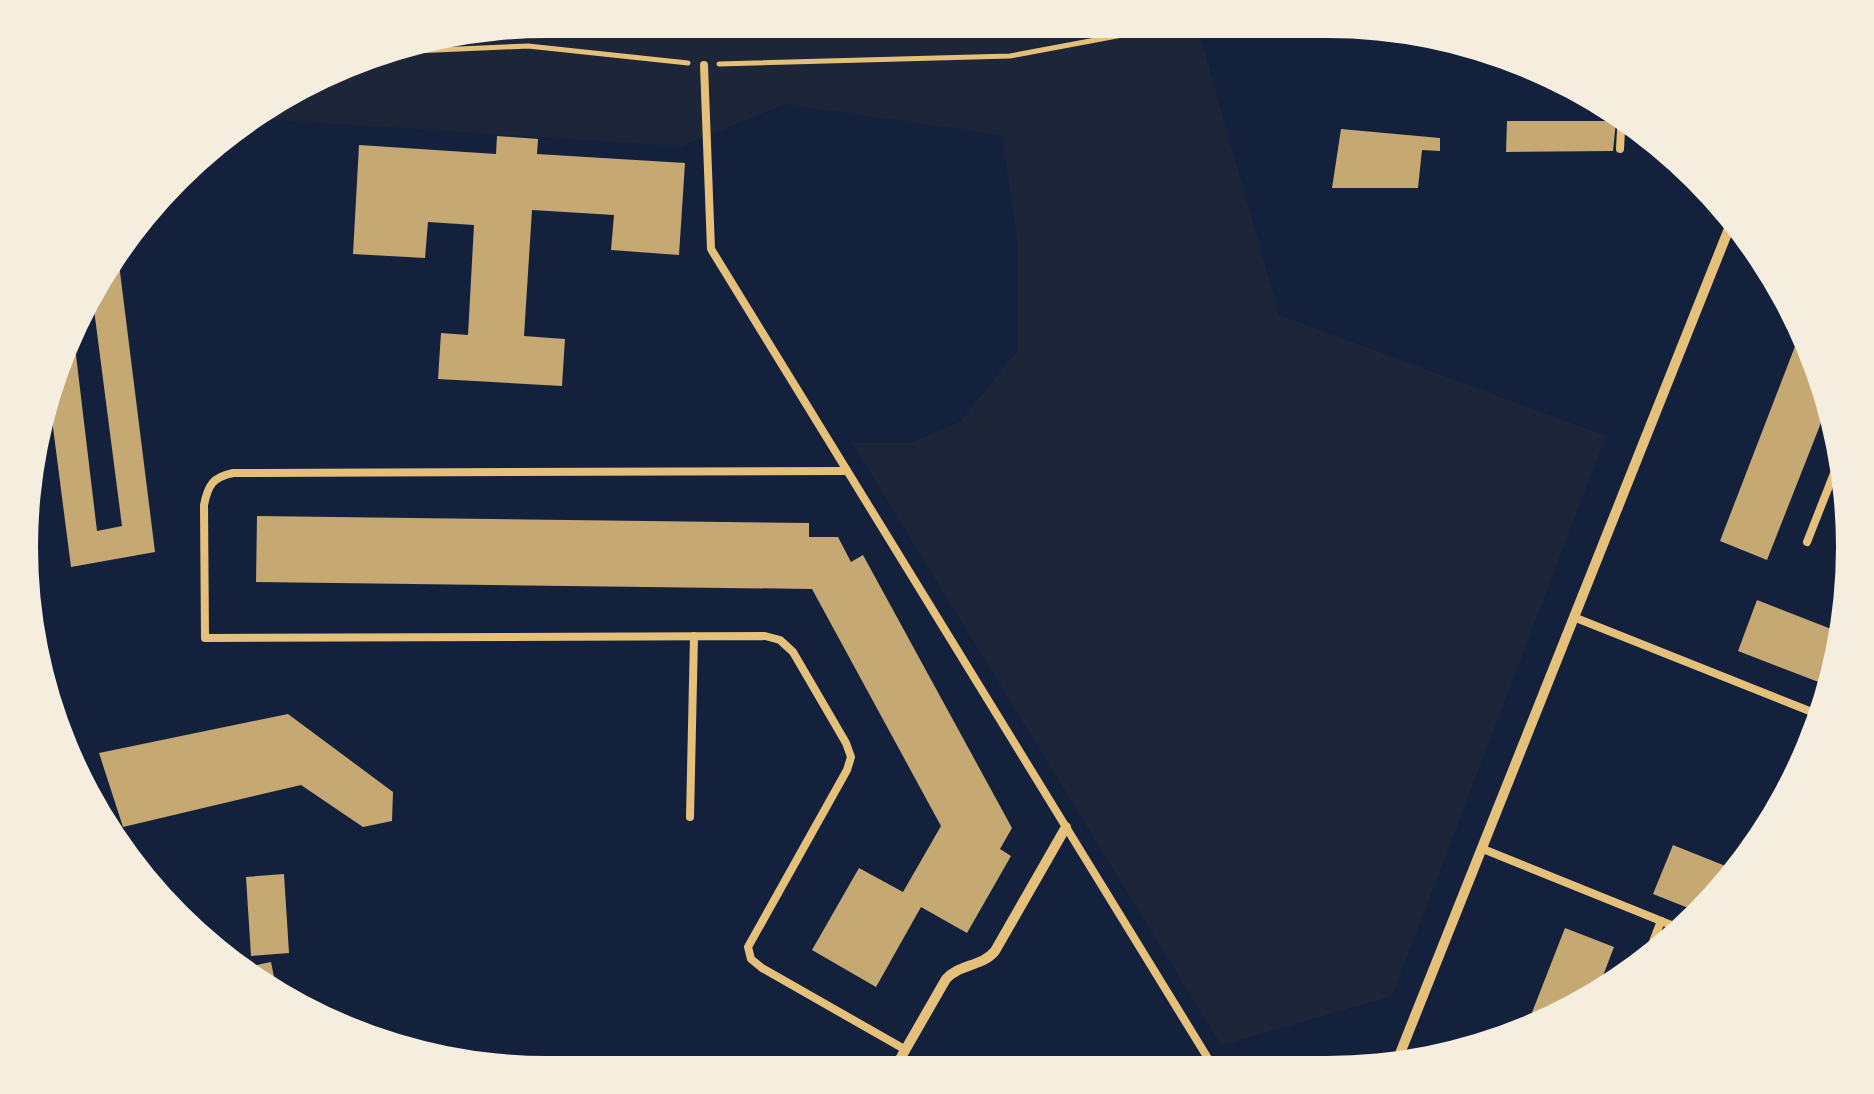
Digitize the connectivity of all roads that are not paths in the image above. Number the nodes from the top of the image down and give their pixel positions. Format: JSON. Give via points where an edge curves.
{"nodes":[{"id":1,"x":704,"y":65,"type":"road end"},
{"id":2,"x":1621,"y":131,"type":"edge"},
{"id":3,"x":1620,"y":149,"type":"dead end"},
{"id":4,"x":1729,"y":235,"type":"edge"},
{"id":5,"x":847,"y":471,"type":"junction"},
{"id":6,"x":1832,"y":479,"type":"edge"},
{"id":7,"x":1807,"y":542,"type":"dead end"},
{"id":8,"x":1576,"y":618,"type":"junction"},
{"id":9,"x":694,"y":636,"type":"junction"},
{"id":10,"x":1809,"y":711,"type":"edge"},
{"id":11,"x":690,"y":817,"type":"dead end"},
{"id":12,"x":1066,"y":827,"type":"junction"},
{"id":13,"x":1483,"y":850,"type":"junction"},
{"id":14,"x":1661,"y":921,"type":"junction"},
{"id":15,"x":1669,"y":924,"type":"edge"},
{"id":16,"x":1655,"y":936,"type":"edge"},
{"id":17,"x":906,"y":1050,"type":"junction"},
{"id":18,"x":1401,"y":1051,"type":"edge"},
{"id":19,"x":902,"y":1056,"type":"edge"},
{"id":20,"x":1207,"y":1056,"type":"edge"}],
"edges":[{"from":1,"to":5,"type":"lane","via":[[711,249]]},
{"from":2,"to":3,"type":"lane"},
{"from":4,"to":8,"type":"street"},
{"from":5,"to":9,"type":"lane","via":[[233,473],[208,487],[205,638]]},
{"from":5,"to":12,"type":"lane"},
{"from":6,"to":7,"type":"lane"},
{"from":8,"to":10,"type":"lane"},
{"from":8,"to":13,"type":"street"},
{"from":9,"to":11,"type":"lane"},
{"from":9,"to":17,"type":"lane","via":[[780,640],[851,757],[752,936],[752,959]]},
{"from":12,"to":17,"type":"street","via":[[996,951],[952,972]]},
{"from":12,"to":20,"type":"lane"},
{"from":13,"to":14,"type":"lane"},
{"from":13,"to":18,"type":"street"},
{"from":14,"to":15,"type":"lane"},
{"from":14,"to":16,"type":"lane"},
{"from":17,"to":19,"type":"street"}]}
